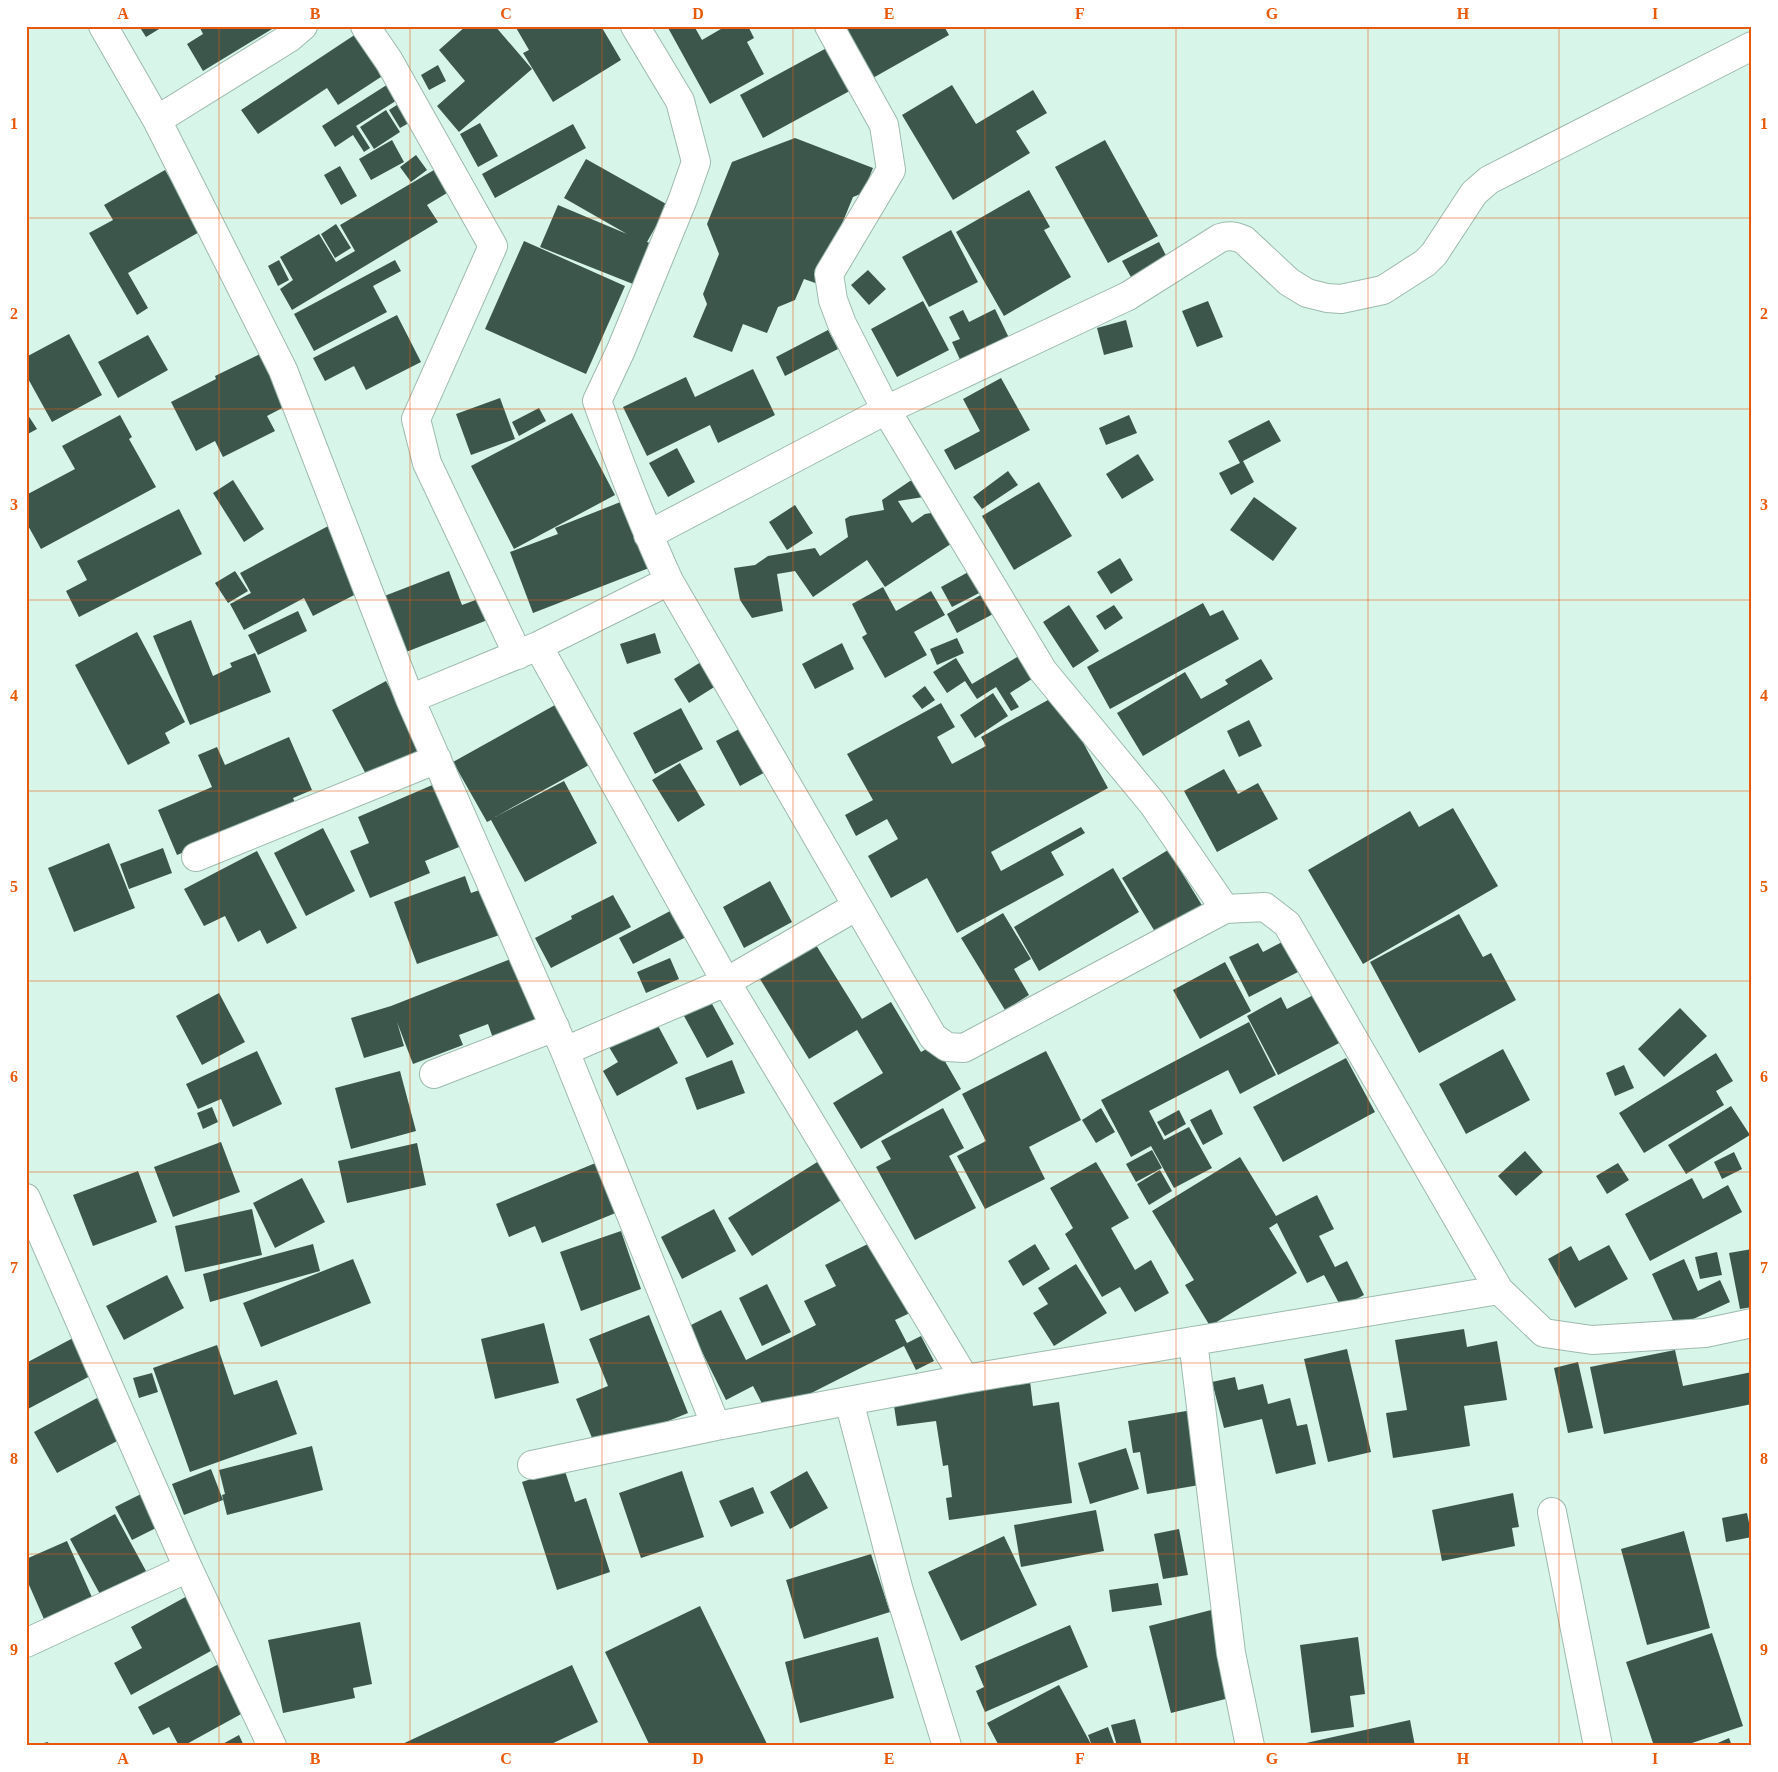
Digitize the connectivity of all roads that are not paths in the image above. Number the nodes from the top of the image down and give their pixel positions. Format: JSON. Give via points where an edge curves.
{"nodes":[{"id":1,"x":102,"y":26,"type":"edge"},
{"id":2,"x":302,"y":26,"type":"edge"},
{"id":3,"x":365,"y":26,"type":"edge"},
{"id":4,"x":636,"y":26,"type":"edge"},
{"id":5,"x":829,"y":26,"type":"edge"},
{"id":6,"x":1752,"y":46,"type":"edge"},
{"id":7,"x":157,"y":120,"type":"junction"},
{"id":8,"x":886,"y":410,"type":"junction"},
{"id":9,"x":648,"y":535,"type":"junction"},
{"id":10,"x":669,"y":581,"type":"junction"},
{"id":11,"x":528,"y":651,"type":"junction"},
{"id":12,"x":410,"y":699,"type":"junction"},
{"id":13,"x":437,"y":759,"type":"junction"},
{"id":14,"x":196,"y":856,"type":"dead end"},
{"id":15,"x":857,"y":906,"type":"junction"},
{"id":16,"x":1224,"y":909,"type":"junction"},
{"id":17,"x":726,"y":982,"type":"junction"},
{"id":18,"x":560,"y":1039,"type":"junction"},
{"id":19,"x":434,"y":1074,"type":"dead end"},
{"id":20,"x":26,"y":1198,"type":"edge"},
{"id":21,"x":1499,"y":1290,"type":"junction"},
{"id":22,"x":1752,"y":1323,"type":"edge"},
{"id":23,"x":1193,"y":1341,"type":"junction"},
{"id":24,"x":965,"y":1380,"type":"junction"},
{"id":25,"x":849,"y":1401,"type":"junction"},
{"id":26,"x":716,"y":1426,"type":"junction"},
{"id":27,"x":532,"y":1465,"type":"dead end"},
{"id":28,"x":1552,"y":1512,"type":"dead end"},
{"id":29,"x":188,"y":1568,"type":"junction"},
{"id":30,"x":26,"y":1643,"type":"edge"},
{"id":31,"x":272,"y":1746,"type":"edge"},
{"id":32,"x":947,"y":1746,"type":"edge"},
{"id":33,"x":1250,"y":1746,"type":"edge"},
{"id":34,"x":1598,"y":1746,"type":"edge"}],
"edges":[{"from":1,"to":7,"type":"street"},
{"from":2,"to":7,"type":"street","via":[[289,38]]},
{"from":3,"to":11,"type":"street","via":[[390,61],[493,246],[416,419],[427,463]]},
{"from":4,"to":9,"type":"street","via":[[680,101],[696,162],[597,401]]},
{"from":5,"to":8,"type":"street","via":[[884,125],[891,170],[829,274],[833,300],[842,324]]},
{"from":6,"to":8,"type":"street","via":[[1489,180],[1474,193],[1434,254],[1383,290],[1341,299],[1307,293],[1289,282],[1244,240],[1228,236],[1128,296]]},
{"from":7,"to":12,"type":"street","via":[[283,370]]},
{"from":8,"to":9,"type":"street"},
{"from":8,"to":16,"type":"street","via":[[1043,671],[1153,804]]},
{"from":9,"to":10,"type":"street"},
{"from":10,"to":11,"type":"street"},
{"from":10,"to":15,"type":"street"},
{"from":11,"to":12,"type":"street"},
{"from":11,"to":17,"type":"street"},
{"from":12,"to":13,"type":"street"},
{"from":13,"to":14,"type":"street"},
{"from":13,"to":18,"type":"street"},
{"from":15,"to":16,"type":"street","via":[[933,1037],[947,1047],[964,1048]]},
{"from":15,"to":17,"type":"street"},
{"from":16,"to":21,"type":"street","via":[[1265,907],[1287,924]]},
{"from":17,"to":18,"type":"street"},
{"from":17,"to":24,"type":"street"},
{"from":18,"to":19,"type":"street"},
{"from":18,"to":26,"type":"street"},
{"from":20,"to":29,"type":"street"},
{"from":21,"to":22,"type":"street","via":[[1544,1333],[1582,1339],[1705,1333]]},
{"from":21,"to":23,"type":"street"},
{"from":23,"to":24,"type":"street"},
{"from":23,"to":33,"type":"street","via":[[1231,1653]]},
{"from":24,"to":25,"type":"street"},
{"from":25,"to":26,"type":"street"},
{"from":25,"to":32,"type":"street","via":[[899,1591]]},
{"from":26,"to":27,"type":"street"},
{"from":28,"to":34,"type":"street"},
{"from":29,"to":30,"type":"street"},
{"from":29,"to":31,"type":"street"}]}
